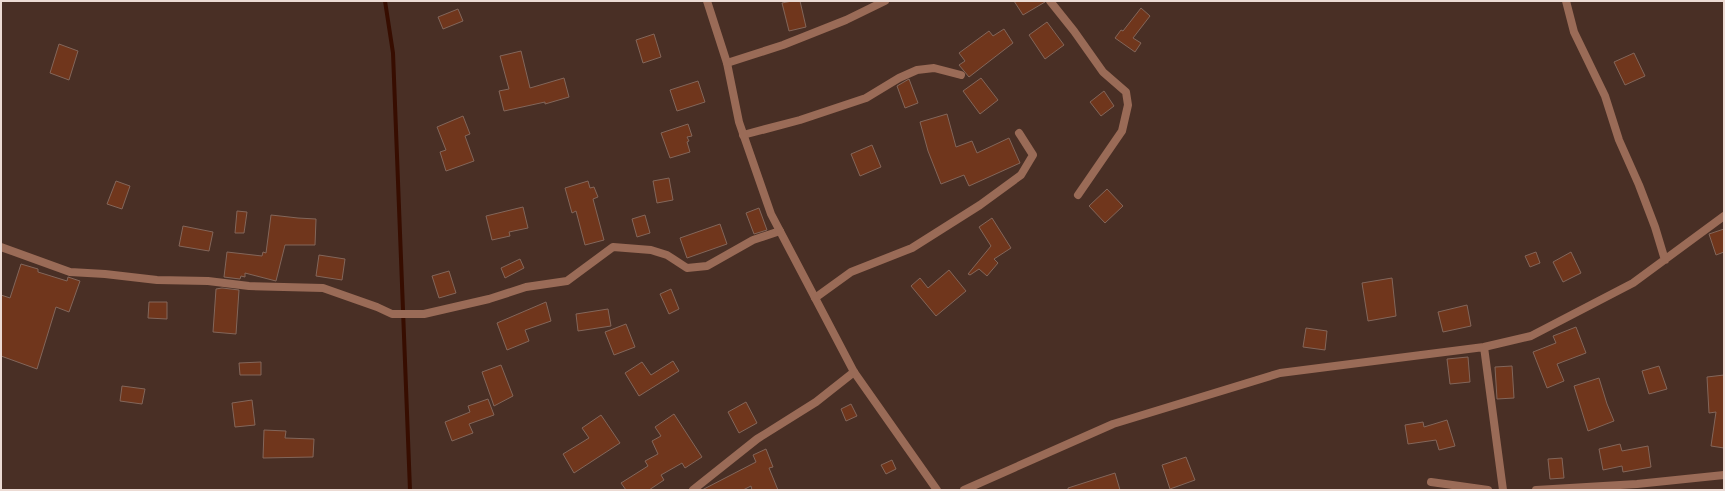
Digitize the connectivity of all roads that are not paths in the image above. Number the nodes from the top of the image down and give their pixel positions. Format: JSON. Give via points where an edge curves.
{"nodes":[{"id":1,"x":707,"y":1,"type":"edge"},
{"id":2,"x":885,"y":1,"type":"edge"},
{"id":3,"x":1050,"y":1,"type":"edge"},
{"id":4,"x":1566,"y":1,"type":"edge"},
{"id":5,"x":727,"y":62,"type":"junction"},
{"id":6,"x":961,"y":75,"type":"dead end"},
{"id":7,"x":1019,"y":133,"type":"dead end"},
{"id":8,"x":743,"y":135,"type":"junction"},
{"id":9,"x":1078,"y":195,"type":"dead end"},
{"id":10,"x":1724,"y":216,"type":"edge"},
{"id":11,"x":780,"y":231,"type":"junction"},
{"id":12,"x":1,"y":247,"type":"edge"},
{"id":13,"x":1665,"y":260,"type":"junction"},
{"id":14,"x":815,"y":298,"type":"junction"},
{"id":15,"x":1484,"y":347,"type":"junction"},
{"id":16,"x":854,"y":372,"type":"junction"},
{"id":17,"x":1724,"y":475,"type":"edge"},
{"id":18,"x":1431,"y":482,"type":"dead end"},
{"id":19,"x":693,"y":490,"type":"edge"},
{"id":20,"x":937,"y":490,"type":"edge"},
{"id":21,"x":964,"y":490,"type":"edge"},
{"id":22,"x":1488,"y":490,"type":"edge"},
{"id":23,"x":1503,"y":490,"type":"edge"},
{"id":24,"x":1536,"y":490,"type":"edge"}],
"edges":[{"from":1,"to":5,"type":"street"},
{"from":2,"to":5,"type":"street","via":[[783,45]]},
{"from":3,"to":9,"type":"street","via":[[1103,72],[1126,92],[1128,105],[1122,131]]},
{"from":4,"to":13,"type":"street","via":[[1574,32],[1605,96]]},
{"from":5,"to":8,"type":"street"},
{"from":6,"to":8,"type":"street","via":[[934,68],[917,70],[866,98],[800,120]]},
{"from":7,"to":14,"type":"street","via":[[1033,155],[1021,175],[980,205],[912,248],[851,272]]},
{"from":8,"to":11,"type":"street","via":[[771,214]]},
{"from":10,"to":13,"type":"street"},
{"from":11,"to":12,"type":"street","via":[[753,240],[707,266],[687,268],[668,255],[651,250],[613,247],[567,280],[526,287],[489,299],[424,314],[392,314],[323,288],[249,286],[70,272]]},
{"from":11,"to":14,"type":"street"},
{"from":13,"to":15,"type":"street","via":[[1633,283],[1531,336]]},
{"from":14,"to":16,"type":"street"},
{"from":15,"to":21,"type":"street","via":[[1280,373],[1113,424]]},
{"from":15,"to":23,"type":"street"},
{"from":16,"to":19,"type":"street","via":[[816,402],[757,439]]},
{"from":16,"to":20,"type":"street"},
{"from":17,"to":24,"type":"street","via":[[1637,484]]},
{"from":18,"to":22,"type":"street"}]}
